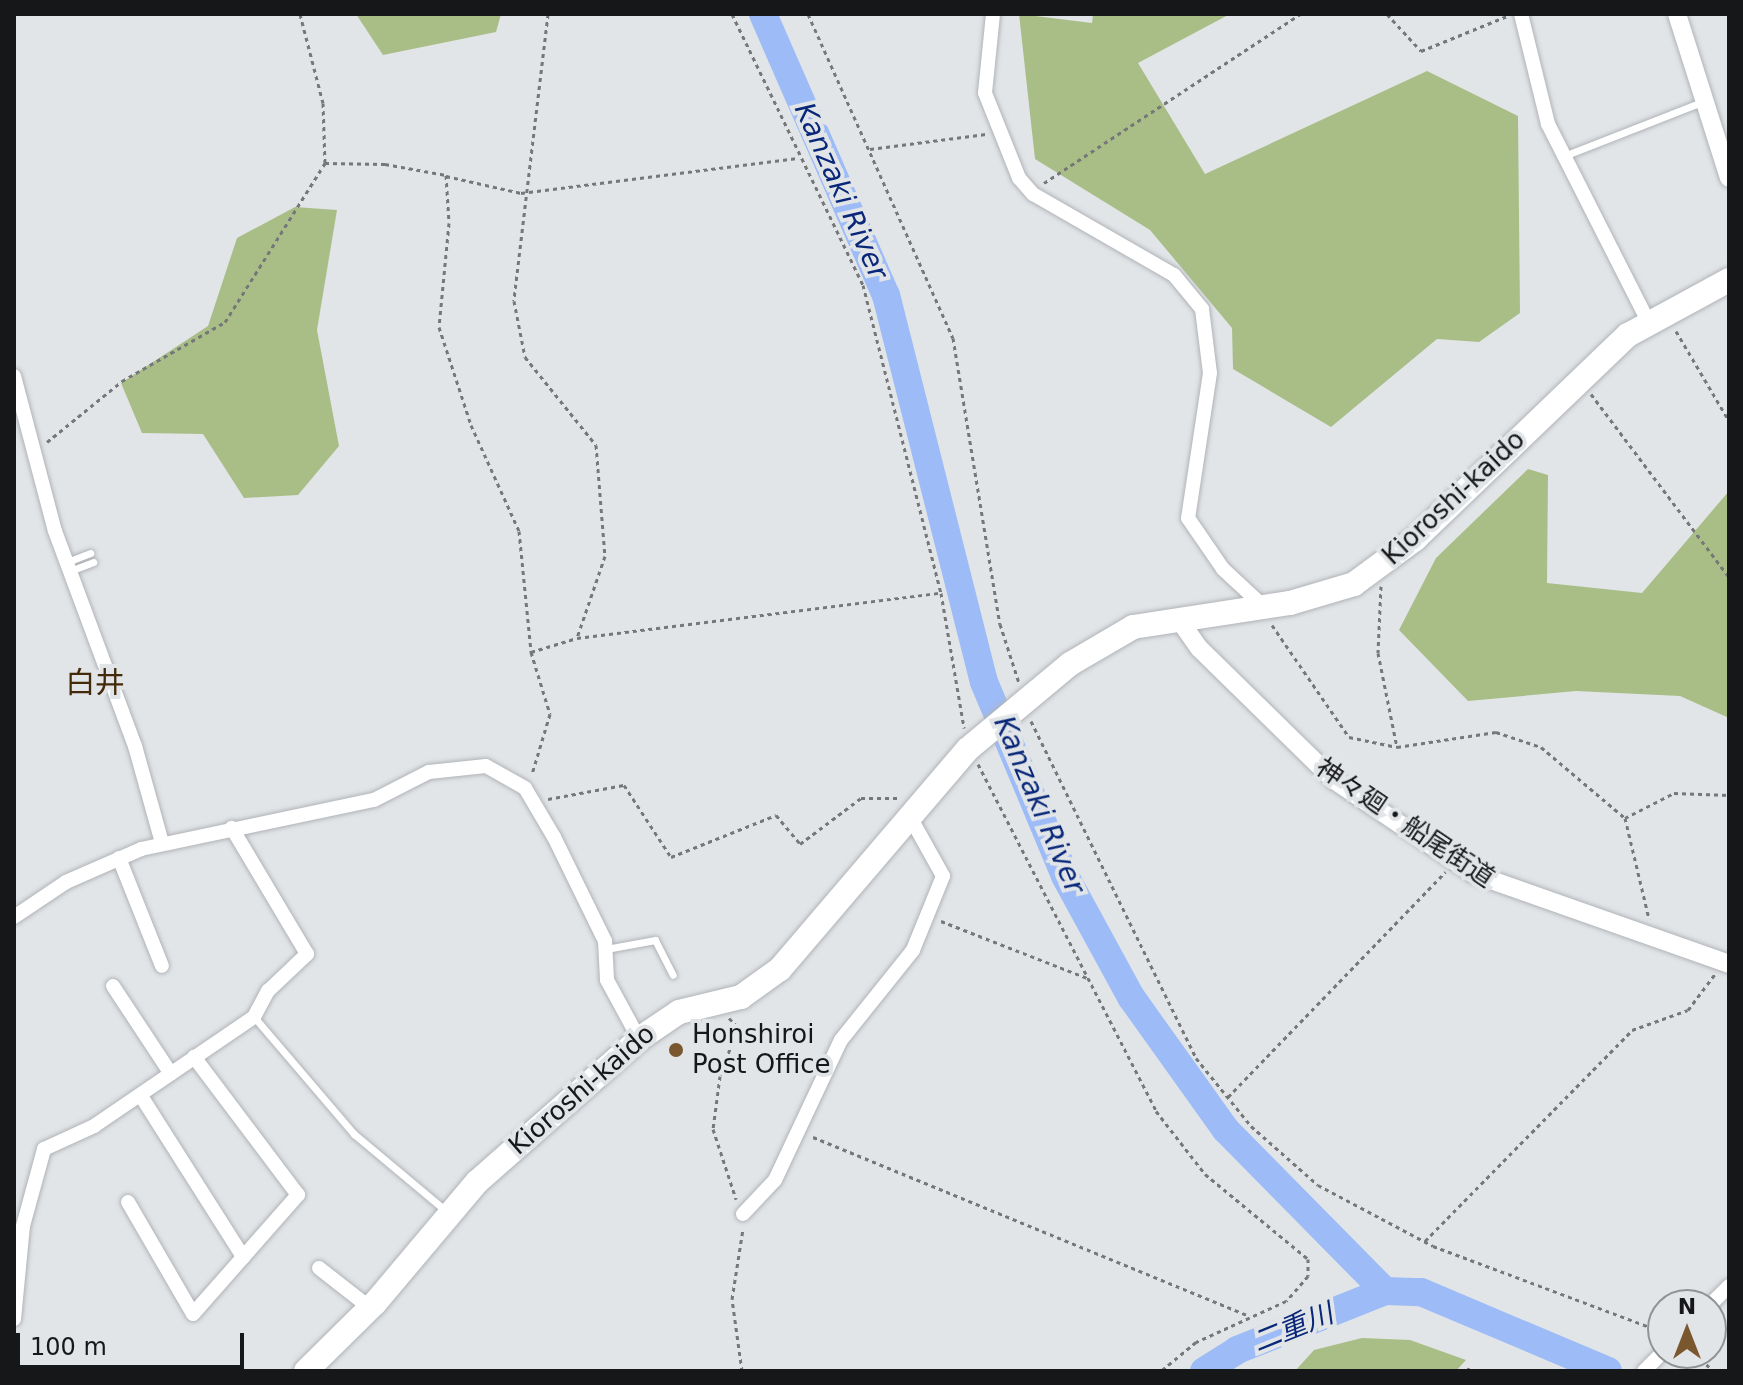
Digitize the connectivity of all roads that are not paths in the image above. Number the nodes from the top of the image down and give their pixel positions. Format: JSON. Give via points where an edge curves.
{"nodes":[{"id":1,"x":993,"y":14,"type":"edge"},
{"id":2,"x":1521,"y":14,"type":"edge"},
{"id":3,"x":1677,"y":14,"type":"edge"},
{"id":4,"x":1704,"y":101,"type":"junction"},
{"id":5,"x":1564,"y":156,"type":"junction"},
{"id":6,"x":1729,"y":178,"type":"edge"},
{"id":7,"x":1729,"y":280,"type":"edge"},
{"id":8,"x":1656,"y":316,"type":"junction"},
{"id":9,"x":14,"y":376,"type":"edge"},
{"id":10,"x":90,"y":553,"type":"dead end"},
{"id":11,"x":93,"y":562,"type":"dead end"},
{"id":12,"x":68,"y":567,"type":"junction"},
{"id":13,"x":1264,"y":607,"type":"junction"},
{"id":14,"x":1178,"y":618,"type":"junction"},
{"id":15,"x":914,"y":810,"type":"junction"},
{"id":16,"x":232,"y":828,"type":"junction"},
{"id":17,"x":162,"y":843,"type":"junction"},
{"id":18,"x":119,"y":858,"type":"junction"},
{"id":19,"x":14,"y":917,"type":"edge"},
{"id":20,"x":606,"y":949,"type":"junction"},
{"id":21,"x":1726,"y":964,"type":"edge"},
{"id":22,"x":162,"y":966,"type":"dead end"},
{"id":23,"x":673,"y":975,"type":"dead end"},
{"id":24,"x":113,"y":986,"type":"dead end"},
{"id":25,"x":254,"y":1017,"type":"junction"},
{"id":26,"x":639,"y":1039,"type":"junction"},
{"id":27,"x":194,"y":1057,"type":"junction"},
{"id":28,"x":171,"y":1074,"type":"junction"},
{"id":29,"x":141,"y":1096,"type":"junction"},
{"id":30,"x":128,"y":1202,"type":"dead end"},
{"id":31,"x":450,"y":1214,"type":"junction"},
{"id":32,"x":743,"y":1214,"type":"road end"},
{"id":33,"x":243,"y":1257,"type":"junction"},
{"id":34,"x":319,"y":1268,"type":"dead end"},
{"id":35,"x":370,"y":1308,"type":"junction"},
{"id":36,"x":14,"y":1319,"type":"edge"},
{"id":37,"x":306,"y":1371,"type":"edge"}],
"edges":[{"from":1,"to":13,"type":"street","via":[[983,72],[998,132],[1033,194],[1174,275],[1202,309],[1210,373],[1188,518],[1223,569]]},
{"from":2,"to":5,"type":"street","via":[[1548,124]]},
{"from":3,"to":4,"type":"street"},
{"from":4,"to":5,"type":"lane"},
{"from":4,"to":6,"type":"street"},
{"from":5,"to":8,"type":"street"},
{"from":7,"to":8,"type":"main road","name":"Kioroshi-kaido"},
{"from":8,"to":13,"type":"main road","name":"Kioroshi-kaido","via":[[1579,378],[1376,571],[1332,594]]},
{"from":9,"to":12,"type":"street","via":[[36,469]]},
{"from":10,"to":12,"type":"lane"},
{"from":11,"to":12,"type":"lane"},
{"from":12,"to":17,"type":"street","via":[[135,746]]},
{"from":13,"to":14,"type":"main road","name":"Kioroshi-kaido"},
{"from":14,"to":15,"type":"main road","name":"Kioroshi-kaido","via":[[1112,637],[1021,702],[973,744]]},
{"from":14,"to":21,"type":"street","name":"神々廻・船尾街道","via":[[1192,641],[1334,780],[1455,862],[1516,895]]},
{"from":15,"to":26,"type":"main road","name":"Kioroshi-kaido","via":[[813,939],[758,987],[679,1012]]},
{"from":15,"to":32,"type":"street","via":[[943,876],[908,962],[841,1040],[775,1180]]},
{"from":16,"to":17,"type":"street"},
{"from":16,"to":20,"type":"street","via":[[374,800],[396,784],[463,767],[506,771],[529,795]]},
{"from":16,"to":25,"type":"street","via":[[307,954],[276,982]]},
{"from":17,"to":18,"type":"street"},
{"from":18,"to":19,"type":"street"},
{"from":18,"to":22,"type":"street"},
{"from":20,"to":23,"type":"lane","via":[[655,940]]},
{"from":20,"to":26,"type":"street","via":[[607,980]]},
{"from":24,"to":28,"type":"street"},
{"from":25,"to":27,"type":"street"},
{"from":25,"to":31,"type":"lane","via":[[354,1134]]},
{"from":26,"to":31,"type":"main road","name":"Kioroshi-kaido"},
{"from":27,"to":28,"type":"street"},
{"from":27,"to":33,"type":"street","via":[[298,1195]]},
{"from":28,"to":29,"type":"street"},
{"from":29,"to":33,"type":"street"},
{"from":29,"to":36,"type":"street","via":[[39,1157]]},
{"from":30,"to":33,"type":"street","via":[[193,1314]]},
{"from":31,"to":35,"type":"main road","name":"Kioroshi-kaido"},
{"from":34,"to":35,"type":"street"},
{"from":35,"to":37,"type":"main road","name":"Kioroshi-kaido"}]}
